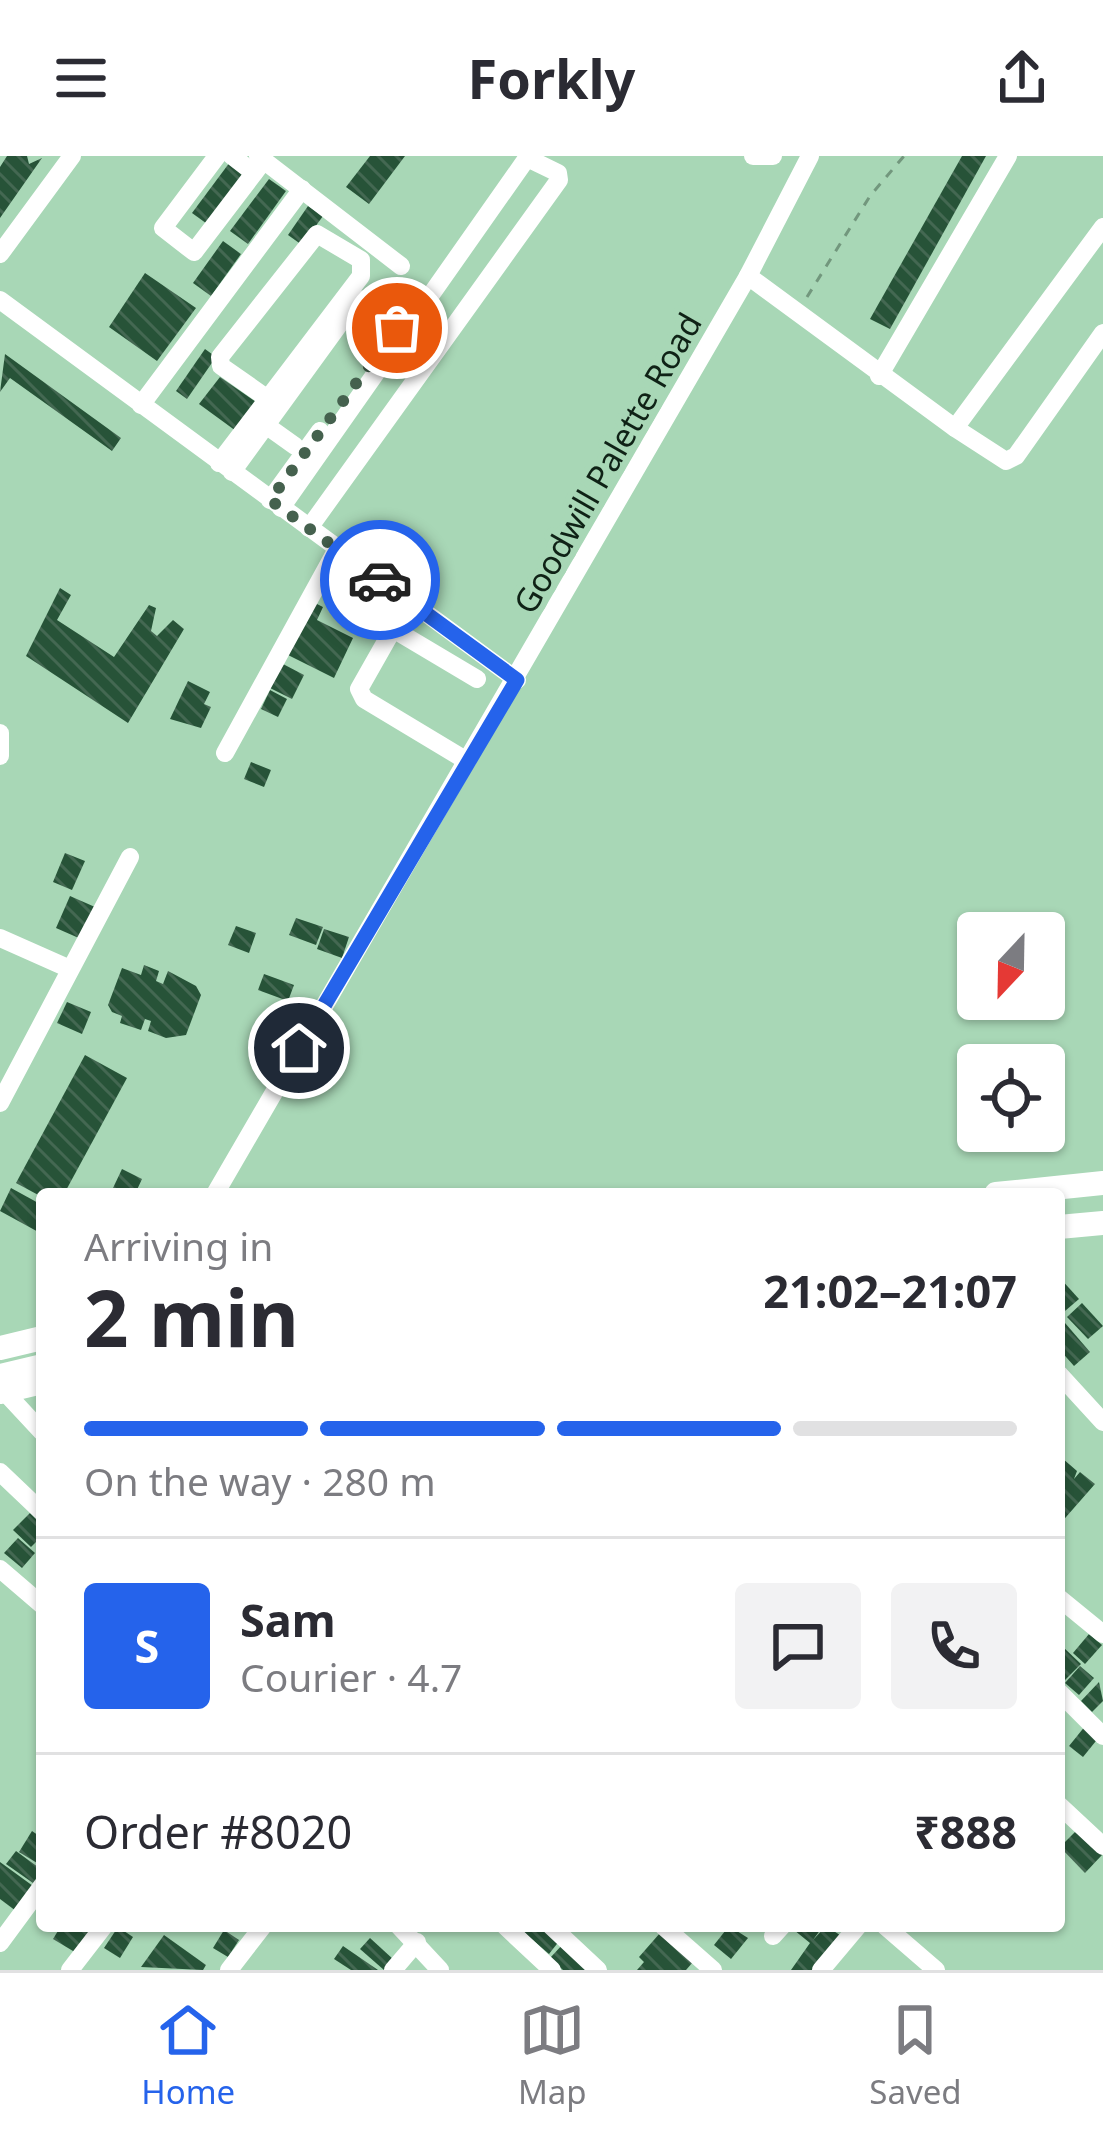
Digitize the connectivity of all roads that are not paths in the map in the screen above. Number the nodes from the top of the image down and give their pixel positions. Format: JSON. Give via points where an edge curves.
{"nodes":[{"id":1,"x":72,"y":156,"type":"edge"},
{"id":2,"x":217,"y":156,"type":"edge"},
{"id":3,"x":232,"y":156,"type":"edge"},
{"id":4,"x":753,"y":156,"type":"edge"},
{"id":5,"x":773,"y":156,"type":"edge"},
{"id":6,"x":810,"y":156,"type":"edge"},
{"id":7,"x":1008,"y":156,"type":"edge"},
{"id":8,"x":259,"y":163,"type":"edge"},
{"id":9,"x":302,"y":189,"type":"junction"},
{"id":10,"x":1103,"y":227,"type":"edge"},
{"id":11,"x":0,"y":254,"type":"edge"},
{"id":12,"x":401,"y":266,"type":"dead end"},
{"id":13,"x":748,"y":276,"type":"junction"},
{"id":14,"x":2,"y":305,"type":"edge"},
{"id":15,"x":1103,"y":333,"type":"edge"},
{"id":16,"x":879,"y":376,"type":"junction"},
{"id":17,"x":268,"y":399,"type":"junction"},
{"id":18,"x":141,"y":406,"type":"junction"},
{"id":19,"x":267,"y":426,"type":"junction"},
{"id":20,"x":955,"y":428,"type":"junction"},
{"id":21,"x":295,"y":446,"type":"dead end"},
{"id":22,"x":226,"y":468,"type":"junction"},
{"id":23,"x":304,"y":475,"type":"junction"},
{"id":24,"x":332,"y":495,"type":"junction"},
{"id":25,"x":275,"y":504,"type":"junction"},
{"id":26,"x":309,"y":528,"type":"junction"},
{"id":27,"x":337,"y":548,"type":"junction"},
{"id":28,"x":477,"y":679,"type":"dead end"},
{"id":29,"x":517,"y":680,"type":"junction"},
{"id":30,"x":0,"y":733,"type":"edge"},
{"id":31,"x":225,"y":753,"type":"dead end"},
{"id":32,"x":0,"y":756,"type":"edge"},
{"id":33,"x":467,"y":761,"type":"junction"},
{"id":34,"x":130,"y":856,"type":"dead end"},
{"id":35,"x":0,"y":938,"type":"edge"},
{"id":36,"x":70,"y":968,"type":"junction"},
{"id":37,"x":0,"y":1103,"type":"edge"},
{"id":38,"x":1103,"y":1183,"type":"edge"},
{"id":39,"x":218,"y":1188,"type":"edge"},
{"id":40,"x":1054,"y":1188,"type":"edge"},
{"id":41,"x":1103,"y":1223,"type":"edge"},
{"id":42,"x":1065,"y":1226,"type":"edge"},
{"id":43,"x":36,"y":1339,"type":"edge"},
{"id":44,"x":0,"y":1348,"type":"edge"},
{"id":45,"x":36,"y":1366,"type":"edge"},
{"id":46,"x":1065,"y":1381,"type":"edge"},
{"id":47,"x":36,"y":1382,"type":"edge"},
{"id":48,"x":1,"y":1385,"type":"edge"},
{"id":49,"x":1103,"y":1422,"type":"edge"},
{"id":50,"x":36,"y":1425,"type":"edge"},
{"id":51,"x":0,"y":1472,"type":"edge"},
{"id":52,"x":36,"y":1506,"type":"edge"},
{"id":53,"x":0,"y":1569,"type":"edge"},
{"id":54,"x":36,"y":1600,"type":"edge"},
{"id":55,"x":1065,"y":1603,"type":"edge"},
{"id":56,"x":1103,"y":1634,"type":"edge"},
{"id":57,"x":1065,"y":1698,"type":"edge"},
{"id":58,"x":1103,"y":1736,"type":"edge"},
{"id":59,"x":1065,"y":1811,"type":"edge"},
{"id":60,"x":1103,"y":1846,"type":"edge"},
{"id":61,"x":36,"y":1894,"type":"edge"},
{"id":62,"x":99,"y":1932,"type":"edge"},
{"id":63,"x":258,"y":1932,"type":"edge"},
{"id":64,"x":406,"y":1932,"type":"edge"},
{"id":65,"x":512,"y":1932,"type":"edge"},
{"id":66,"x":557,"y":1932,"type":"edge"},
{"id":67,"x":670,"y":1932,"type":"edge"},
{"id":68,"x":854,"y":1932,"type":"edge"},
{"id":69,"x":892,"y":1932,"type":"edge"},
{"id":70,"x":417,"y":1942,"type":"junction"},
{"id":71,"x":0,"y":1943,"type":"edge"},
{"id":72,"x":827,"y":1968,"type":"edge"},
{"id":73,"x":70,"y":1970,"type":"edge"},
{"id":74,"x":229,"y":1970,"type":"edge"},
{"id":75,"x":394,"y":1970,"type":"edge"},
{"id":76,"x":440,"y":1970,"type":"edge"},
{"id":77,"x":553,"y":1970,"type":"edge"},
{"id":78,"x":598,"y":1970,"type":"edge"},
{"id":79,"x":713,"y":1970,"type":"edge"},
{"id":80,"x":936,"y":1970,"type":"edge"}],
"edges":[{"from":1,"to":11,"type":"street"},
{"from":2,"to":8,"type":"street","via":[[163,228],[194,252]]},
{"from":3,"to":8,"type":"street"},
{"from":4,"to":5,"type":"street"},
{"from":6,"to":13,"type":"street","name":"Goodwill Palette Road"},
{"from":7,"to":16,"type":"street"},
{"from":8,"to":9,"type":"street"},
{"from":9,"to":12,"type":"street"},
{"from":9,"to":18,"type":"street"},
{"from":10,"to":20,"type":"street"},
{"from":13,"to":16,"type":"street"},
{"from":13,"to":29,"type":"street","name":"Goodwill Palette Road"},
{"from":14,"to":18,"type":"street"},
{"from":15,"to":20,"type":"street","via":[[1016,456],[996,457]]},
{"from":16,"to":20,"type":"street"},
{"from":17,"to":17,"type":"street","via":[[364,268],[325,236],[300,250],[220,357]]},
{"from":17,"to":22,"type":"street"},
{"from":18,"to":22,"type":"street"},
{"from":19,"to":21,"type":"street"},
{"from":19,"to":22,"type":"street"},
{"from":19,"to":25,"type":"street","via":[[357,300],[394,317],[397,328]]},
{"from":22,"to":25,"type":"street"},
{"from":23,"to":24,"type":"street"},
{"from":23,"to":24,"type":"street","via":[[527,158],[558,172]]},
{"from":23,"to":25,"type":"street"},
{"from":24,"to":26,"type":"street"},
{"from":25,"to":26,"type":"street"},
{"from":26,"to":27,"type":"street"},
{"from":27,"to":29,"type":"street"},
{"from":27,"to":31,"type":"street"},
{"from":28,"to":33,"type":"street","via":[[393,629],[359,689]]},
{"from":29,"to":33,"type":"street","name":"Goodwill Palette Road"},
{"from":30,"to":32,"type":"street"},
{"from":33,"to":39,"type":"street","name":"Goodwill Palette Road"},
{"from":34,"to":36,"type":"street"},
{"from":35,"to":36,"type":"street"},
{"from":36,"to":37,"type":"street"},
{"from":38,"to":40,"type":"main road"},
{"from":41,"to":42,"type":"main road"},
{"from":43,"to":44,"type":"main road"},
{"from":45,"to":48,"type":"street"},
{"from":46,"to":49,"type":"street"},
{"from":47,"to":48,"type":"main road"},
{"from":48,"to":50,"type":"street"},
{"from":51,"to":52,"type":"street"},
{"from":53,"to":54,"type":"street"},
{"from":55,"to":56,"type":"street"},
{"from":57,"to":58,"type":"street"},
{"from":59,"to":60,"type":"street"},
{"from":61,"to":71,"type":"street"},
{"from":62,"to":73,"type":"street"},
{"from":63,"to":74,"type":"street"},
{"from":64,"to":70,"type":"street"},
{"from":65,"to":77,"type":"street"},
{"from":66,"to":78,"type":"street"},
{"from":67,"to":79,"type":"street"},
{"from":68,"to":72,"type":"street"},
{"from":69,"to":80,"type":"street"},
{"from":70,"to":75,"type":"street"},
{"from":70,"to":76,"type":"street"}]}
